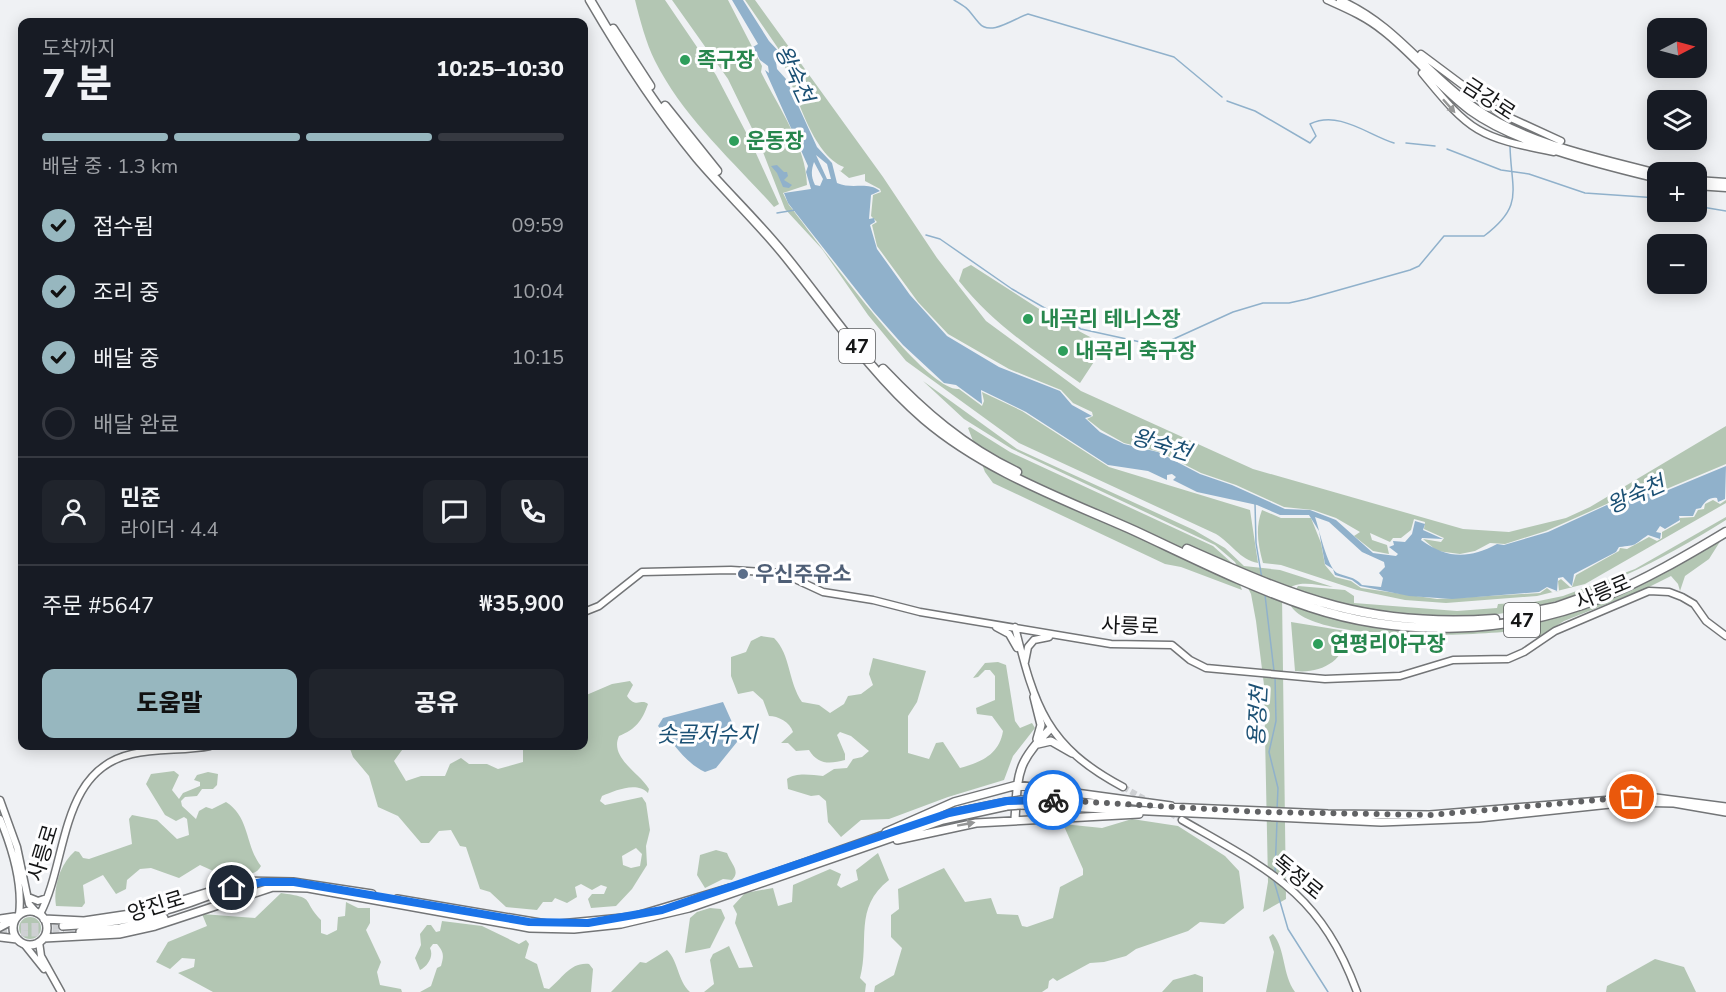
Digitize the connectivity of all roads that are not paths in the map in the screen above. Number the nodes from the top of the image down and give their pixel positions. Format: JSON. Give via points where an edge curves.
{"nodes":[{"id":1,"x":590,"y":0,"type":"edge"},
{"id":2,"x":597,"y":0,"type":"edge"},
{"id":3,"x":1327,"y":0,"type":"edge"},
{"id":4,"x":1340,"y":0,"type":"edge"},
{"id":5,"x":1383,"y":31,"type":"junction"},
{"id":6,"x":1594,"y":158,"type":"junction"},
{"id":7,"x":1647,"y":170,"type":"edge"},
{"id":8,"x":1647,"y":175,"type":"edge"},
{"id":9,"x":1707,"y":181,"type":"edge"},
{"id":10,"x":1726,"y":182,"type":"edge"},
{"id":11,"x":1707,"y":187,"type":"edge"},
{"id":12,"x":1726,"y":188,"type":"edge"},
{"id":13,"x":1726,"y":525,"type":"edge"},
{"id":14,"x":1726,"y":532,"type":"edge"},
{"id":15,"x":1226,"y":569,"type":"junction"},
{"id":16,"x":1302,"y":601,"type":"junction"},
{"id":17,"x":588,"y":610,"type":"edge"},
{"id":18,"x":982,"y":621,"type":"junction"},
{"id":19,"x":1015,"y":627,"type":"junction"},
{"id":20,"x":1726,"y":636,"type":"edge"},
{"id":21,"x":1067,"y":637,"type":"junction"},
{"id":22,"x":1024,"y":665,"type":"junction"},
{"id":23,"x":1034,"y":697,"type":"junction"},
{"id":24,"x":1050,"y":729,"type":"junction"},
{"id":25,"x":1033,"y":746,"type":"junction"},
{"id":26,"x":189,"y":750,"type":"edge"},
{"id":27,"x":1072,"y":753,"type":"junction"},
{"id":28,"x":1017,"y":785,"type":"junction"},
{"id":29,"x":1123,"y":787,"type":"tunnel mouth"},
{"id":30,"x":0,"y":800,"type":"edge"},
{"id":31,"x":1007,"y":804,"type":"junction"},
{"id":32,"x":1726,"y":807,"type":"edge"},
{"id":33,"x":1185,"y":810,"type":"junction"},
{"id":34,"x":1726,"y":812,"type":"edge"},
{"id":35,"x":1297,"y":816,"type":"junction"},
{"id":36,"x":0,"y":819,"type":"edge"},
{"id":37,"x":1015,"y":819,"type":"junction"},
{"id":38,"x":1182,"y":820,"type":"tunnel mouth"},
{"id":39,"x":856,"y":845,"type":"junction"},
{"id":40,"x":848,"y":853,"type":"junction"},
{"id":41,"x":262,"y":882,"type":"junction"},
{"id":42,"x":273,"y":887,"type":"junction"},
{"id":43,"x":28,"y":896,"type":"junction"},
{"id":44,"x":47,"y":898,"type":"junction"},
{"id":45,"x":40,"y":915,"type":"junction"},
{"id":46,"x":17,"y":917,"type":"junction"},
{"id":47,"x":0,"y":919,"type":"edge"},
{"id":48,"x":0,"y":927,"type":"edge"},
{"id":49,"x":0,"y":937,"type":"edge"},
{"id":50,"x":17,"y":939,"type":"junction"},
{"id":51,"x":41,"y":940,"type":"junction"},
{"id":52,"x":24,"y":944,"type":"junction"},
{"id":53,"x":50,"y":976,"type":"junction"},
{"id":54,"x":61,"y":992,"type":"edge"},
{"id":55,"x":1357,"y":992,"type":"edge"}],
"edges":[{"from":1,"to":15,"type":"highway","number":"47","via":[[641,84],[687,145],[776,244],[886,381],[925,419],[1002,471]]},
{"from":2,"to":15,"type":"highway","number":"47","via":[[648,84],[681,129],[915,403],[945,428],[1006,466]]},
{"from":3,"to":5,"type":"street","name":"금강로"},
{"from":4,"to":6,"type":"street","via":[[1391,30],[1500,113]]},
{"from":5,"to":6,"type":"street","name":"금강로","via":[[1457,101],[1487,122],[1519,137]]},
{"from":5,"to":6,"type":"street","one_way":true,"via":[[1472,128],[1499,141]]},
{"from":6,"to":7,"type":"street","name":"금강로"},
{"from":6,"to":8,"type":"street","name":"금강로"},
{"from":9,"to":10,"type":"street"},
{"from":11,"to":12,"type":"street"},
{"from":13,"to":16,"type":"highway","number":"47","via":[[1619,585],[1524,614],[1462,621],[1396,619]]},
{"from":14,"to":16,"type":"highway","number":"47","via":[[1624,588],[1562,612],[1530,619],[1425,627],[1348,617]]},
{"from":15,"to":16,"type":"highway","number":"47"},
{"from":17,"to":18,"type":"street","name":"사릉로","via":[[642,572],[731,570],[782,573],[823,592]]},
{"from":18,"to":19,"type":"street","name":"사릉로"},
{"from":18,"to":22,"type":"street","via":[[1009,634]]},
{"from":19,"to":21,"type":"street","name":"사릉로"},
{"from":19,"to":22,"type":"street"},
{"from":20,"to":21,"type":"street","name":"사릉로","via":[[1706,621],[1694,604],[1669,592],[1649,591],[1555,631],[1508,659],[1453,660],[1400,676],[1325,679],[1206,668],[1172,645],[1160,642],[1111,644]]},
{"from":21,"to":22,"type":"street","via":[[1034,640]]},
{"from":22,"to":23,"type":"street"},
{"from":23,"to":24,"type":"street"},
{"from":23,"to":25,"type":"main road","via":[[1041,725]]},
{"from":24,"to":25,"type":"main road"},
{"from":24,"to":27,"type":"street"},
{"from":25,"to":27,"type":"main road","via":[[1051,741]]},
{"from":25,"to":28,"type":"main road","via":[[1023,761]]},
{"from":26,"to":44,"type":"street","name":"사릉로","via":[[132,754],[90,777],[76,801]]},
{"from":27,"to":29,"type":"street"},
{"from":28,"to":33,"type":"main road","via":[[1098,794]]},
{"from":28,"to":37,"type":"main road"},
{"from":28,"to":39,"type":"main road","via":[[954,802]]},
{"from":30,"to":43,"type":"street","via":[[17,847]]},
{"from":31,"to":33,"type":"main road","name":"양진로","bridge":true},
{"from":31,"to":39,"type":"main road","name":"양진로","via":[[949,813]]},
{"from":31,"to":40,"type":"main road","name":"양진로","via":[[943,820]]},
{"from":32,"to":35,"type":"main road","name":"양진로","via":[[1648,796],[1430,815]]},
{"from":33,"to":35,"type":"main road","name":"양진로"},
{"from":33,"to":37,"type":"main road"},
{"from":34,"to":35,"type":"main road","name":"양진로","via":[[1674,803],[1629,802],[1433,820]]},
{"from":36,"to":46,"type":"street","via":[[19,887]]},
{"from":40,"to":37,"type":"main road","one_way":true,"via":[[948,827]]},
{"from":38,"to":55,"type":"street","name":"독정로","via":[[1295,892],[1331,933]]},
{"from":39,"to":41,"type":"main road","name":"양진로","via":[[662,910],[588,923],[529,922],[335,887]]},
{"from":40,"to":42,"type":"main road","name":"양진로","via":[[660,916],[574,929],[530,928],[308,888]]},
{"from":41,"to":42,"type":"main road","via":[[142,918],[64,929],[142,924],[228,896]]},
{"from":41,"to":45,"type":"main road","name":"양진로","via":[[231,884],[152,910],[112,917],[84,921]]},
{"from":42,"to":51,"type":"main road","name":"양진로","via":[[127,932]]},
{"from":43,"to":44,"type":"street","via":[[38,901]]},
{"from":43,"to":45,"type":"street","via":[[29,904]]},
{"from":44,"to":45,"type":"street","name":"사릉로"},
{"from":45,"to":46,"type":"main road","via":[[28,911]]},
{"from":45,"to":51,"type":"main road","via":[[47,928]]},
{"from":46,"to":47,"type":"main road"},
{"from":46,"to":48,"type":"main road"},
{"from":46,"to":50,"type":"main road","via":[[13,929]]},
{"from":49,"to":50,"type":"main road"},
{"from":50,"to":52,"type":"main road"},
{"from":51,"to":52,"type":"main road"},
{"from":51,"to":53,"type":"street","via":[[40,956]]},
{"from":52,"to":53,"type":"street"},
{"from":53,"to":54,"type":"street"}]}
